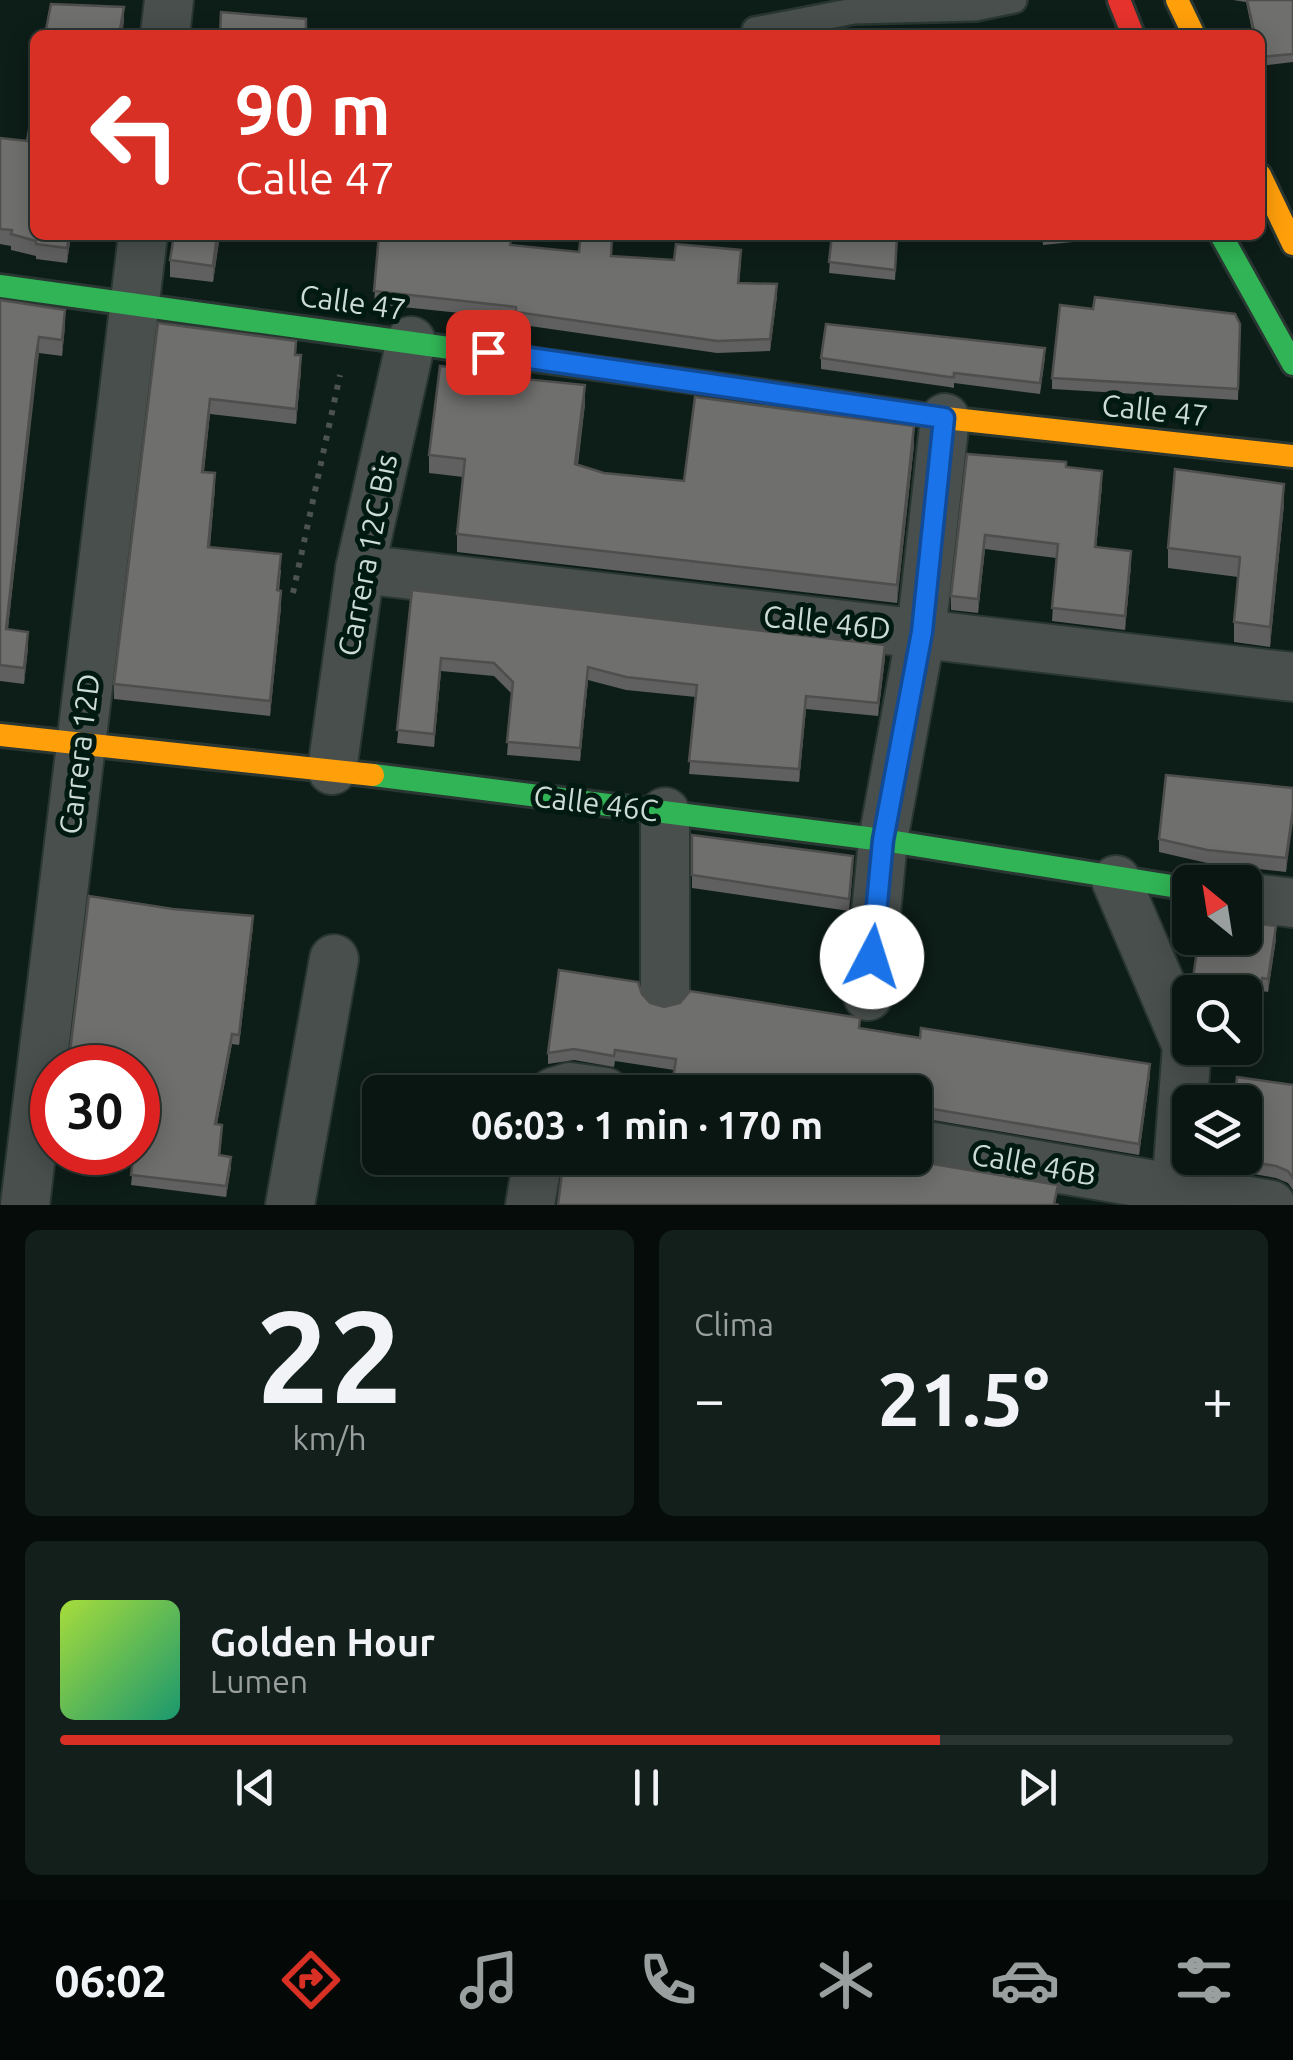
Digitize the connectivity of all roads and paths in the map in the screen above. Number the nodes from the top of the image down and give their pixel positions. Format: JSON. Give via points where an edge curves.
{"nodes":[{"id":1,"x":168,"y":0,"type":"edge"},
{"id":2,"x":1014,"y":0,"type":"edge"},
{"id":3,"x":1119,"y":0,"type":"edge"},
{"id":4,"x":1177,"y":0,"type":"edge"},
{"id":5,"x":165,"y":30,"type":"edge"},
{"id":6,"x":755,"y":30,"type":"dead end"},
{"id":7,"x":1132,"y":30,"type":"edge"},
{"id":8,"x":1192,"y":30,"type":"edge"},
{"id":9,"x":1265,"y":185,"type":"edge"},
{"id":10,"x":141,"y":240,"type":"edge"},
{"id":11,"x":1225,"y":240,"type":"edge"},
{"id":12,"x":1293,"y":244,"type":"edge"},
{"id":13,"x":0,"y":286,"type":"edge"},
{"id":14,"x":135,"y":303,"type":"junction"},
{"id":15,"x":350,"y":332,"type":"junction"},
{"id":16,"x":411,"y":341,"type":"junction"},
{"id":17,"x":1293,"y":364,"type":"edge"},
{"id":18,"x":944,"y":418,"type":"junction"},
{"id":19,"x":1293,"y":456,"type":"edge"},
{"id":20,"x":360,"y":569,"type":"junction"},
{"id":21,"x":293,"y":594,"type":"dead end"},
{"id":22,"x":922,"y":632,"type":"junction"},
{"id":23,"x":1293,"y":678,"type":"edge"},
{"id":24,"x":0,"y":735,"type":"edge"},
{"id":25,"x":80,"y":743,"type":"junction"},
{"id":26,"x":332,"y":770,"type":"junction"},
{"id":27,"x":665,"y":812,"type":"junction"},
{"id":28,"x":883,"y":840,"type":"junction"},
{"id":29,"x":1116,"y":880,"type":"junction"},
{"id":30,"x":1172,"y":887,"type":"edge"},
{"id":31,"x":1262,"y":898,"type":"edge"},
{"id":32,"x":1293,"y":903,"type":"edge"},
{"id":33,"x":334,"y":960,"type":"dead end"},
{"id":34,"x":664,"y":991,"type":"dead end"},
{"id":35,"x":868,"y":996,"type":"dead end"},
{"id":36,"x":932,"y":1147,"type":"edge"},
{"id":37,"x":535,"y":1175,"type":"edge"},
{"id":38,"x":1176,"y":1197,"type":"edge"},
{"id":39,"x":25,"y":1205,"type":"edge"},
{"id":40,"x":290,"y":1205,"type":"edge"},
{"id":41,"x":530,"y":1205,"type":"edge"},
{"id":42,"x":1271,"y":1205,"type":"edge"}],
"edges":[{"from":1,"to":5,"type":"street"},
{"from":2,"to":6,"type":"lane","via":[[975,8],[854,11]]},
{"from":3,"to":7,"type":"street"},
{"from":4,"to":8,"type":"street"},
{"from":9,"to":12,"type":"street"},
{"from":10,"to":14,"type":"street","name":"Carrera 12D"},
{"from":11,"to":17,"type":"street"},
{"from":13,"to":14,"type":"street","name":"Calle 47"},
{"from":14,"to":15,"type":"street","name":"Calle 47"},
{"from":14,"to":25,"type":"street","name":"Carrera 12D"},
{"from":15,"to":16,"type":"street","name":"Calle 47"},
{"from":15,"to":21,"type":"path"},
{"from":16,"to":18,"type":"street","name":"Calle 47"},
{"from":16,"to":20,"type":"street","name":"Carrera 12C Bis"},
{"from":18,"to":19,"type":"street","name":"Calle 47"},
{"from":18,"to":22,"type":"street"},
{"from":20,"to":22,"type":"street","name":"Calle 46D"},
{"from":20,"to":26,"type":"street","name":"Carrera 12C Bis"},
{"from":22,"to":23,"type":"street","name":"Calle 46D"},
{"from":22,"to":28,"type":"street"},
{"from":24,"to":25,"type":"street","name":"Calle 46C"},
{"from":25,"to":26,"type":"street","name":"Calle 46C"},
{"from":25,"to":39,"type":"street","name":"Carrera 12D"},
{"from":26,"to":27,"type":"street","name":"Calle 46C"},
{"from":27,"to":28,"type":"street","name":"Calle 46C"},
{"from":27,"to":34,"type":"street"},
{"from":28,"to":29,"type":"street","name":"Calle 46C"},
{"from":28,"to":35,"type":"street"},
{"from":29,"to":30,"type":"street","name":"Calle 46C"},
{"from":29,"to":38,"type":"street","via":[[1186,1046]]},
{"from":31,"to":32,"type":"street"},
{"from":33,"to":40,"type":"street"},
{"from":36,"to":38,"type":"street","name":"Calle 46B"},
{"from":37,"to":41,"type":"street"},
{"from":38,"to":42,"type":"street","name":"Calle 46B"}]}
